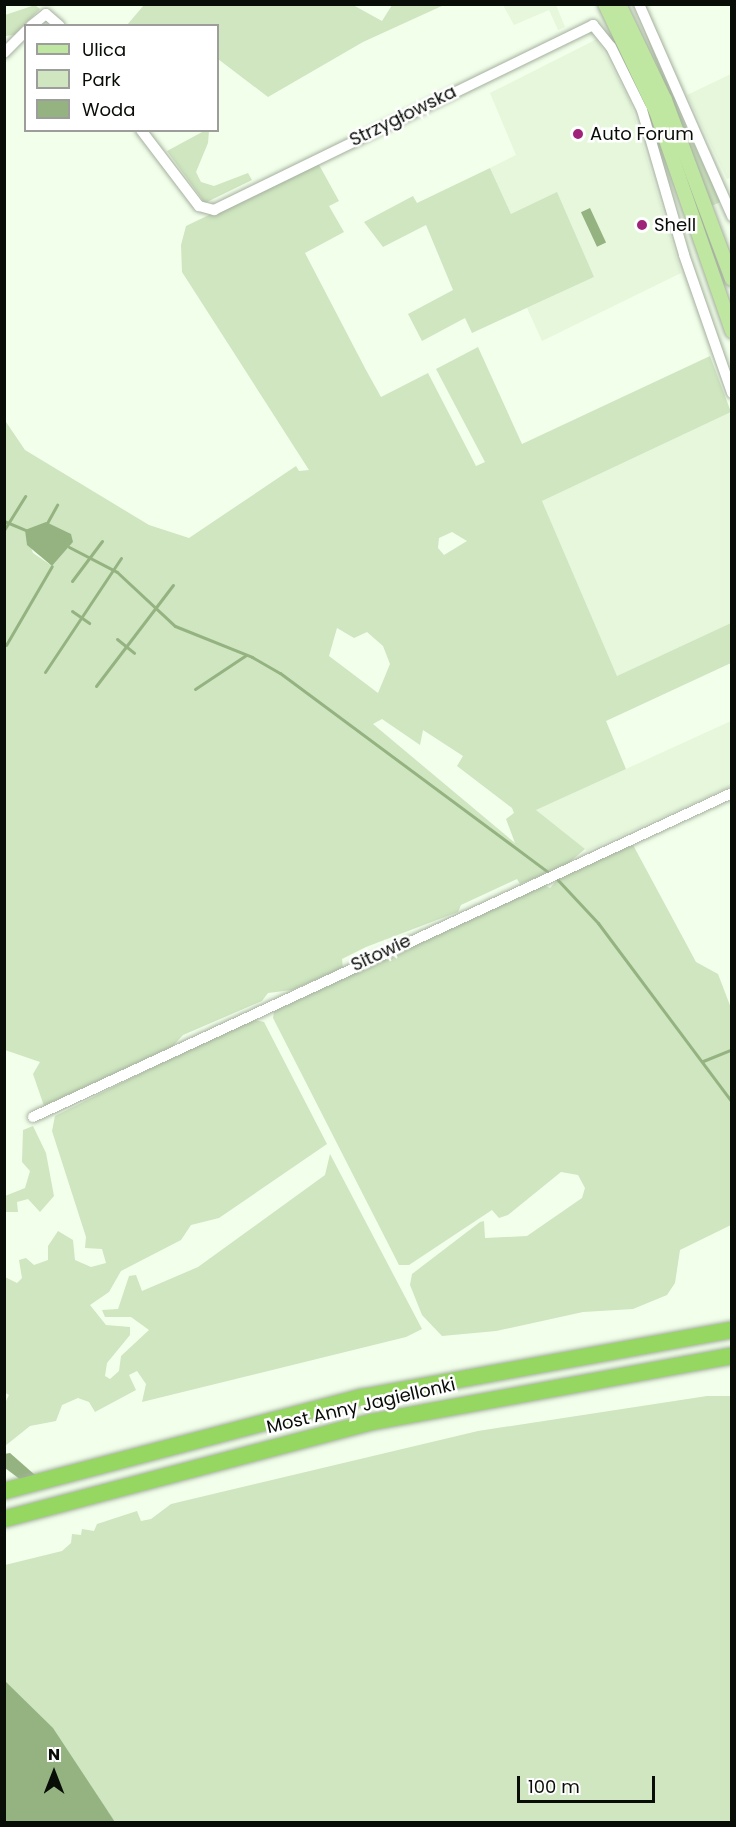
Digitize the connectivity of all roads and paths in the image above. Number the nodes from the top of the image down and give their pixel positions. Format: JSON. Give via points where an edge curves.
{"nodes":[{"id":1,"x":605,"y":4,"type":"edge"},
{"id":2,"x":619,"y":4,"type":"edge"},
{"id":3,"x":639,"y":4,"type":"edge"},
{"id":4,"x":34,"y":24,"type":"edge"},
{"id":5,"x":58,"y":24,"type":"edge"},
{"id":6,"x":24,"y":33,"type":"edge"},
{"id":7,"x":4,"y":53,"type":"edge"},
{"id":8,"x":143,"y":132,"type":"edge"},
{"id":9,"x":732,"y":216,"type":"edge"},
{"id":10,"x":732,"y":279,"type":"edge"},
{"id":11,"x":732,"y":331,"type":"edge"},
{"id":12,"x":732,"y":393,"type":"edge"},
{"id":13,"x":732,"y":793,"type":"edge"},
{"id":14,"x":33,"y":1117,"type":"dead end"},
{"id":15,"x":732,"y":1330,"type":"edge"},
{"id":16,"x":732,"y":1356,"type":"edge"},
{"id":17,"x":4,"y":1491,"type":"edge"},
{"id":18,"x":4,"y":1519,"type":"edge"}],
"edges":[{"from":1,"to":11,"type":"main road","via":[[656,111]]},
{"from":2,"to":10,"type":"main road","via":[[659,88]]},
{"from":3,"to":9,"type":"street"},
{"from":4,"to":5,"type":"street","via":[[46,14]]},
{"from":6,"to":7,"type":"street"},
{"from":8,"to":12,"type":"street","name":"Strzygłowska","via":[[200,206],[214,210],[593,25],[611,47],[642,110],[684,255]]},
{"from":13,"to":14,"type":"street","name":"Sitowie"},
{"from":15,"to":17,"type":"highway","name":"Most Anny Jagiellonki","via":[[363,1397]]},
{"from":16,"to":18,"type":"highway","name":"Most Anny Jagiellonki","via":[[372,1422],[173,1471]]}]}
